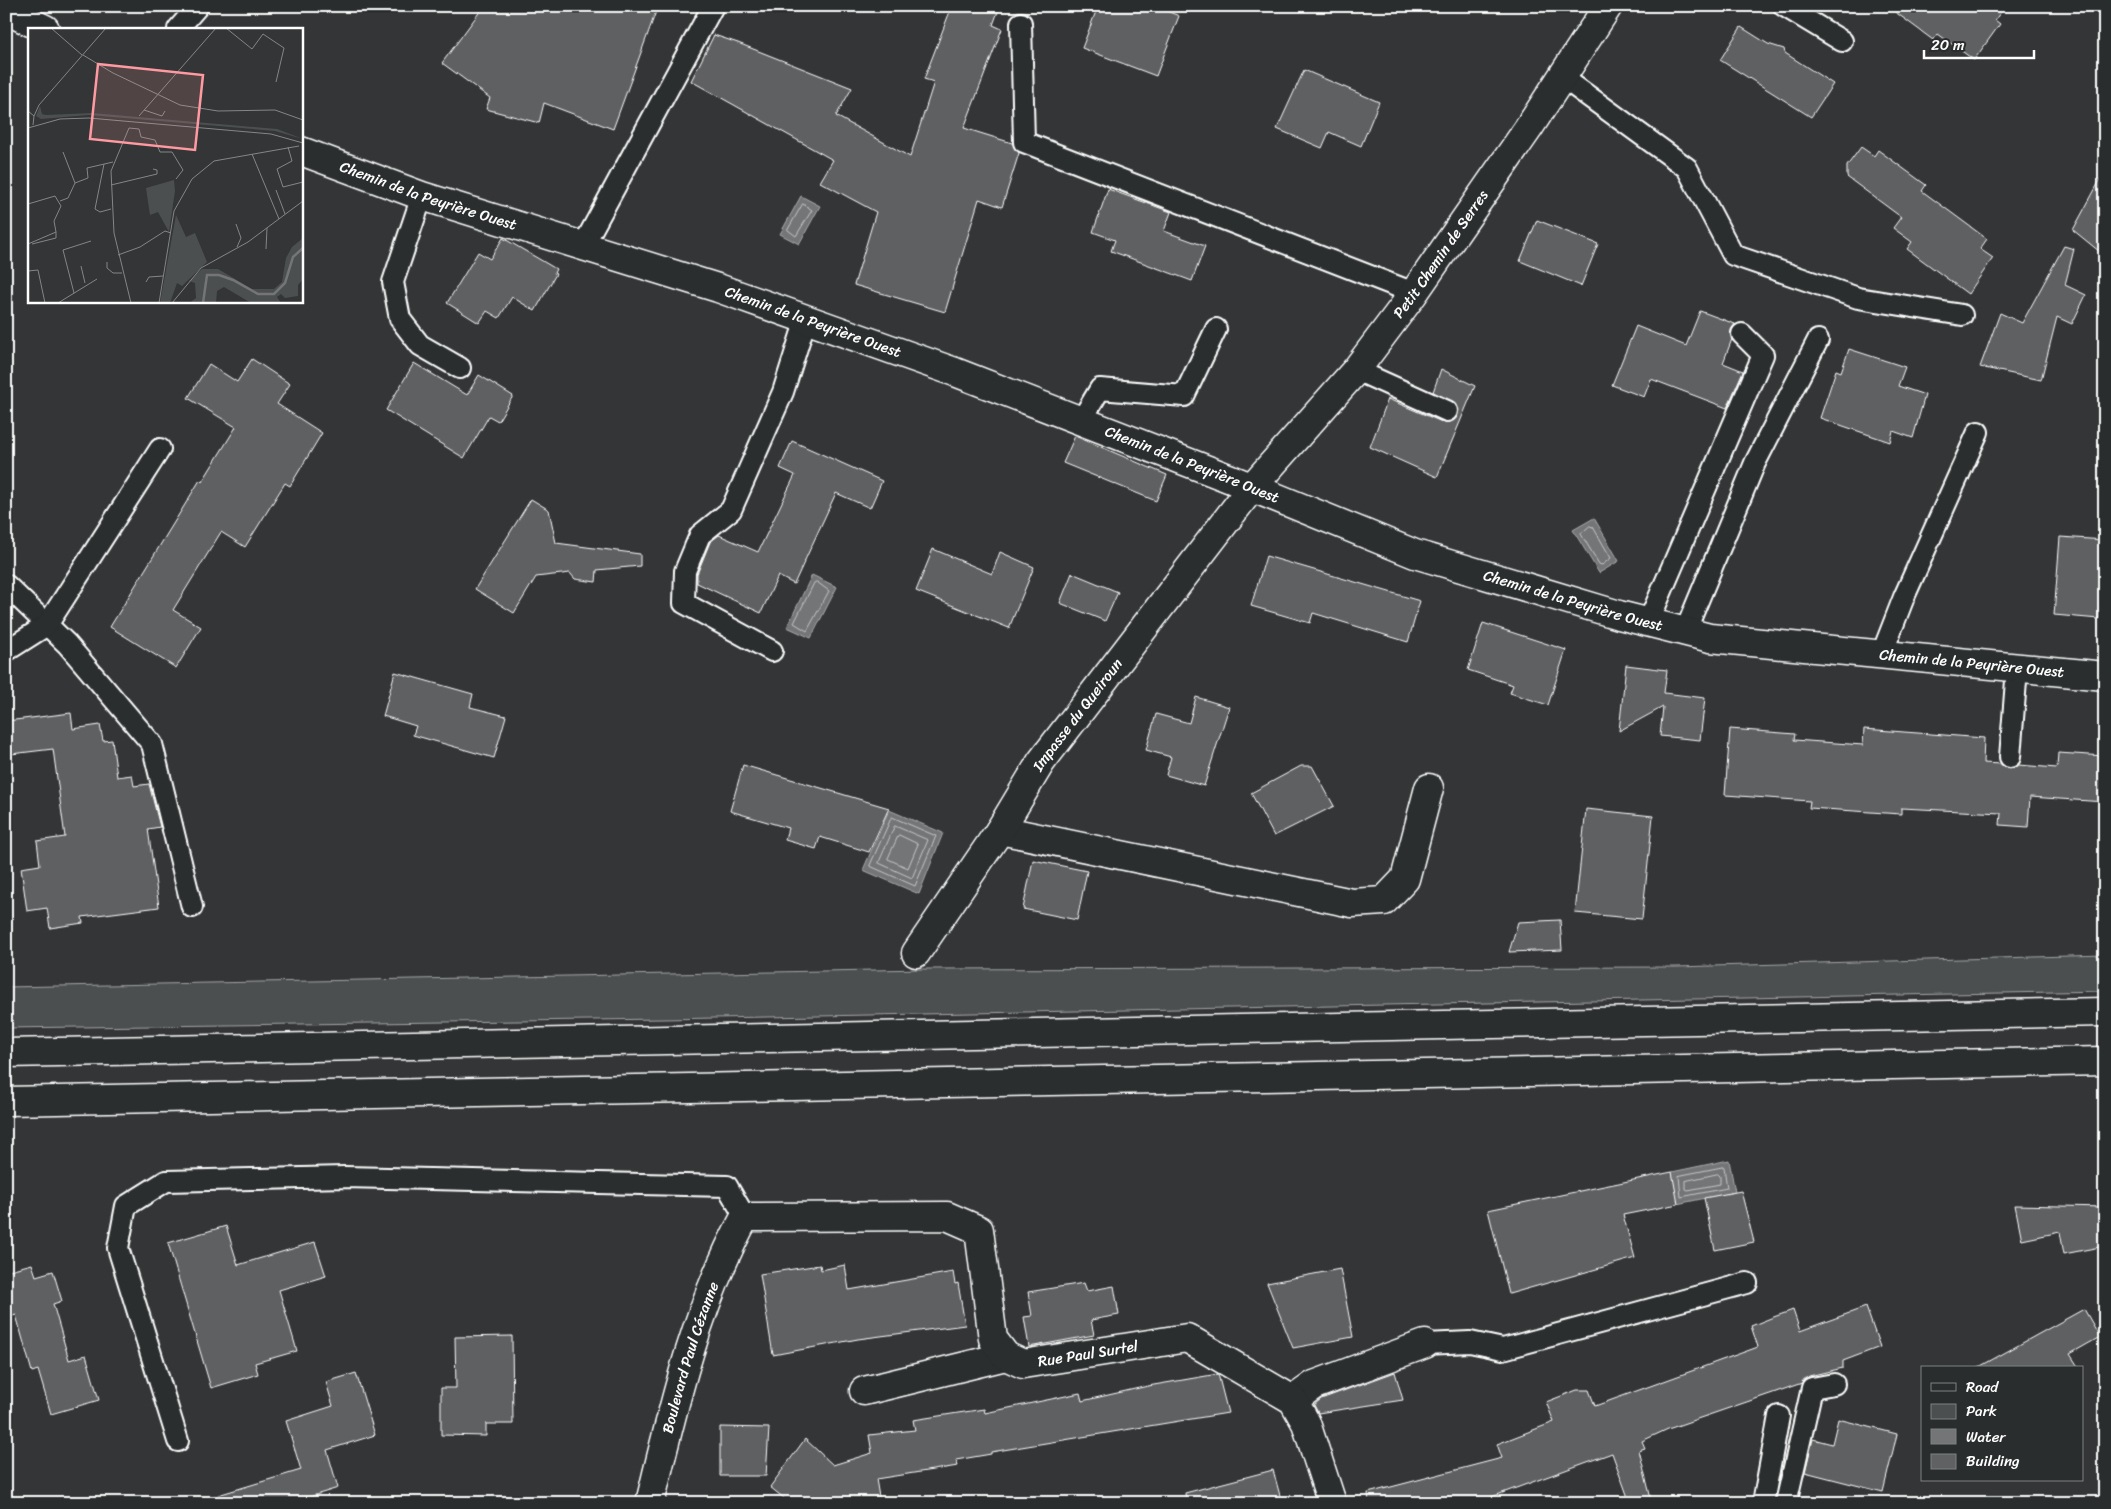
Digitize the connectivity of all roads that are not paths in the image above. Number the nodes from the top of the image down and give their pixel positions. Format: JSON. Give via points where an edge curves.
{"nodes":[{"id":1,"x":198,"y":6,"type":"edge"},
{"id":2,"x":713,"y":6,"type":"edge"},
{"id":3,"x":1608,"y":6,"type":"edge"},
{"id":4,"x":1784,"y":6,"type":"edge"},
{"id":5,"x":6,"y":10,"type":"edge"},
{"id":6,"x":1021,"y":23,"type":"dead end"},
{"id":7,"x":43,"y":28,"type":"edge"},
{"id":8,"x":179,"y":28,"type":"edge"},
{"id":9,"x":1842,"y":41,"type":"dead end"},
{"id":10,"x":1562,"y":77,"type":"junction"},
{"id":11,"x":302,"y":151,"type":"edge"},
{"id":12,"x":422,"y":196,"type":"junction"},
{"id":13,"x":583,"y":246,"type":"junction"},
{"id":14,"x":1414,"y":293,"type":"junction"},
{"id":15,"x":1962,"y":315,"type":"dead end"},
{"id":16,"x":806,"y":319,"type":"junction"},
{"id":17,"x":1216,"y":330,"type":"dead end"},
{"id":18,"x":1742,"y":334,"type":"dead end"},
{"id":19,"x":1818,"y":340,"type":"dead end"},
{"id":20,"x":460,"y":368,"type":"dead end"},
{"id":21,"x":1356,"y":370,"type":"junction"},
{"id":22,"x":1447,"y":411,"type":"dead end"},
{"id":23,"x":1081,"y":421,"type":"junction"},
{"id":24,"x":1978,"y":432,"type":"dead end"},
{"id":25,"x":160,"y":448,"type":"dead end"},
{"id":26,"x":1252,"y":487,"type":"junction"},
{"id":27,"x":6,"y":585,"type":"edge"},
{"id":28,"x":1648,"y":623,"type":"junction"},
{"id":29,"x":47,"y":625,"type":"junction"},
{"id":30,"x":1685,"y":632,"type":"junction"},
{"id":31,"x":6,"y":651,"type":"edge"},
{"id":32,"x":772,"y":652,"type":"dead end"},
{"id":33,"x":1881,"y":656,"type":"junction"},
{"id":34,"x":2017,"y":668,"type":"junction"},
{"id":35,"x":2105,"y":676,"type":"edge"},
{"id":36,"x":2010,"y":757,"type":"dead end"},
{"id":37,"x":1429,"y":788,"type":"dead end"},
{"id":38,"x":1000,"y":830,"type":"junction"},
{"id":39,"x":192,"y":907,"type":"dead end"},
{"id":40,"x":916,"y":953,"type":"dead end"},
{"id":41,"x":2105,"y":1012,"type":"edge"},
{"id":42,"x":6,"y":1054,"type":"edge"},
{"id":43,"x":2105,"y":1062,"type":"edge"},
{"id":44,"x":6,"y":1101,"type":"edge"},
{"id":45,"x":745,"y":1217,"type":"junction"},
{"id":46,"x":1747,"y":1282,"type":"dead end"},
{"id":47,"x":1425,"y":1344,"type":"joint"},
{"id":48,"x":1006,"y":1356,"type":"junction"},
{"id":49,"x":1834,"y":1384,"type":"dead end"},
{"id":50,"x":864,"y":1391,"type":"dead end"},
{"id":51,"x":1293,"y":1400,"type":"junction"},
{"id":52,"x":1779,"y":1416,"type":"dead end"},
{"id":53,"x":178,"y":1441,"type":"dead end"},
{"id":54,"x":650,"y":1503,"type":"edge"},
{"id":55,"x":1332,"y":1503,"type":"edge"},
{"id":56,"x":1763,"y":1503,"type":"edge"},
{"id":57,"x":1786,"y":1503,"type":"edge"}],
"edges":[{"from":1,"to":8,"type":"lane"},
{"from":2,"to":13,"type":"lane"},
{"from":3,"to":10,"type":"street","name":"Petit Chemin de Serres"},
{"from":4,"to":9,"type":"lane"},
{"from":5,"to":7,"type":"street"},
{"from":6,"to":14,"type":"lane","via":[[1024,142]]},
{"from":10,"to":14,"type":"street","name":"Petit Chemin de Serres"},
{"from":10,"to":15,"type":"lane","via":[[1687,168],[1733,256],[1858,298]]},
{"from":11,"to":12,"type":"street","name":"Chemin de la Peyrière Ouest"},
{"from":12,"to":13,"type":"street","name":"Chemin de la Peyrière Ouest"},
{"from":12,"to":20,"type":"lane","via":[[393,282],[400,319],[420,345]]},
{"from":13,"to":16,"type":"street","name":"Chemin de la Peyrière Ouest"},
{"from":14,"to":21,"type":"street","name":"Petit Chemin de Serres"},
{"from":16,"to":23,"type":"street","name":"Chemin de la Peyrière Ouest"},
{"from":16,"to":32,"type":"lane","via":[[783,392],[731,510],[700,535],[685,571],[684,603]]},
{"from":17,"to":23,"type":"lane","via":[[1184,396],[1100,388]]},
{"from":18,"to":28,"type":"lane","via":[[1763,355]]},
{"from":19,"to":30,"type":"lane","via":[[1755,463]]},
{"from":21,"to":22,"type":"lane"},
{"from":21,"to":26,"type":"street","name":"Petit Chemin de Serres"},
{"from":23,"to":26,"type":"street","name":"Chemin de la Peyrière Ouest"},
{"from":24,"to":33,"type":"lane","via":[[1904,596]]},
{"from":25,"to":29,"type":"lane"},
{"from":26,"to":28,"type":"street","name":"Chemin de la Peyrière Ouest","via":[[1415,554]]},
{"from":26,"to":38,"type":"street","name":"Impasse du Queiroun","via":[[1041,762]]},
{"from":27,"to":29,"type":"lane"},
{"from":28,"to":30,"type":"street","name":"Chemin de la Peyrière Ouest"},
{"from":29,"to":31,"type":"lane"},
{"from":29,"to":39,"type":"lane","via":[[152,744]]},
{"from":30,"to":33,"type":"street","name":"Chemin de la Peyrière Ouest","via":[[1710,638]]},
{"from":33,"to":34,"type":"street","name":"Chemin de la Peyrière Ouest"},
{"from":34,"to":35,"type":"street","name":"Chemin de la Peyrière Ouest"},
{"from":34,"to":36,"type":"lane"},
{"from":37,"to":38,"type":"street","via":[[1405,879],[1384,901],[1352,903]]},
{"from":38,"to":40,"type":"street","name":"Impasse du Queiroun"},
{"from":41,"to":42,"type":"street"},
{"from":43,"to":44,"type":"street"},
{"from":45,"to":48,"type":"street","via":[[947,1216],[979,1230],[993,1339]]},
{"from":45,"to":53,"type":"lane","via":[[727,1186],[345,1177],[166,1181],[126,1206],[118,1248]]},
{"from":45,"to":54,"type":"street","name":"Boulevard Paul Cézanne","via":[[728,1249],[678,1386]]},
{"from":46,"to":47,"type":"lane","via":[[1503,1349],[1470,1342]]},
{"from":47,"to":51,"type":"street","via":[[1314,1385]]},
{"from":48,"to":50,"type":"street"},
{"from":48,"to":51,"type":"street","name":"Rue Paul Surtel","via":[[1023,1364],[1187,1338]]},
{"from":49,"to":57,"type":"lane","via":[[1812,1388]]},
{"from":51,"to":55,"type":"street","via":[[1306,1423]]},
{"from":52,"to":56,"type":"lane"}]}
